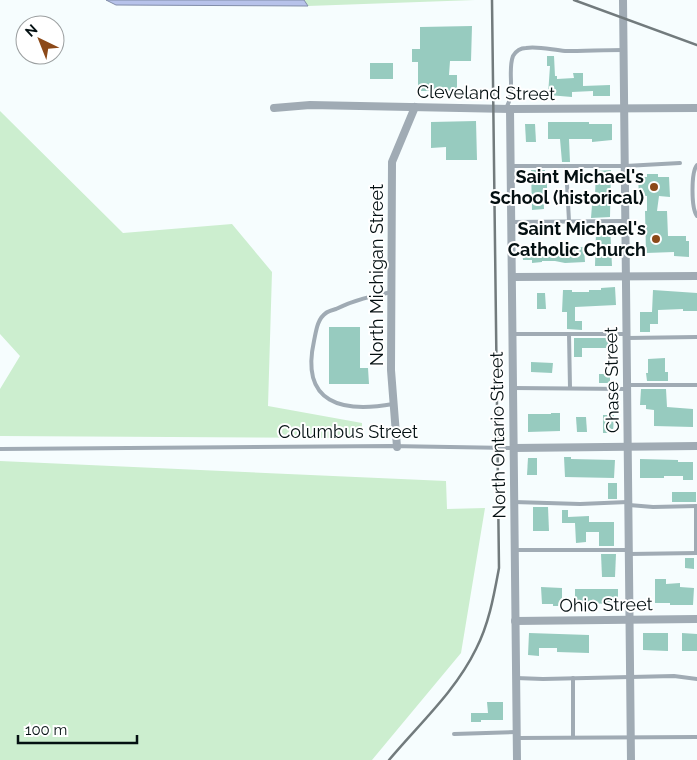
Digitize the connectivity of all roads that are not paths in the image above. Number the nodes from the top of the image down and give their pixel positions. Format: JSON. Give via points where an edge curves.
{"nodes":[{"id":1,"x":623,"y":0,"type":"edge"},
{"id":2,"x":623,"y":50,"type":"junction"},
{"id":3,"x":415,"y":107,"type":"junction"},
{"id":4,"x":274,"y":108,"type":"dead end"},
{"id":5,"x":624,"y":108,"type":"junction"},
{"id":6,"x":697,"y":108,"type":"edge"},
{"id":7,"x":508,"y":109,"type":"junction"},
{"id":8,"x":680,"y":163,"type":"dead end"},
{"id":9,"x":697,"y":165,"type":"edge"},
{"id":10,"x":510,"y":166,"type":"junction"},
{"id":11,"x":566,"y":166,"type":"junction"},
{"id":12,"x":624,"y":166,"type":"junction"},
{"id":13,"x":697,"y":216,"type":"edge"},
{"id":14,"x":625,"y":220,"type":"junction"},
{"id":15,"x":569,"y":221,"type":"junction"},
{"id":16,"x":511,"y":222,"type":"junction"},
{"id":17,"x":626,"y":276,"type":"junction"},
{"id":18,"x":697,"y":276,"type":"edge"},
{"id":19,"x":512,"y":277,"type":"junction"},
{"id":20,"x":392,"y":292,"type":"junction"},
{"id":21,"x":512,"y":334,"type":"junction"},
{"id":22,"x":569,"y":334,"type":"junction"},
{"id":23,"x":626,"y":336,"type":"junction"},
{"id":24,"x":697,"y":337,"type":"edge"},
{"id":25,"x":697,"y":385,"type":"edge"},
{"id":26,"x":627,"y":387,"type":"junction"},
{"id":27,"x":513,"y":388,"type":"junction"},
{"id":28,"x":570,"y":388,"type":"junction"},
{"id":29,"x":393,"y":404,"type":"junction"},
{"id":30,"x":397,"y":446,"type":"junction"},
{"id":31,"x":697,"y":446,"type":"edge"},
{"id":32,"x":514,"y":448,"type":"junction"},
{"id":33,"x":628,"y":448,"type":"junction"},
{"id":34,"x":0,"y":449,"type":"edge"},
{"id":35,"x":514,"y":502,"type":"junction"},
{"id":36,"x":628,"y":503,"type":"junction"},
{"id":37,"x":696,"y":506,"type":"edge"},
{"id":38,"x":515,"y":550,"type":"junction"},
{"id":39,"x":629,"y":552,"type":"junction"},
{"id":40,"x":697,"y":553,"type":"edge"},
{"id":41,"x":697,"y":619,"type":"edge"},
{"id":42,"x":630,"y":620,"type":"junction"},
{"id":43,"x":516,"y":621,"type":"junction"},
{"id":44,"x":630,"y":677,"type":"junction"},
{"id":45,"x":516,"y":678,"type":"junction"},
{"id":46,"x":573,"y":678,"type":"junction"},
{"id":47,"x":697,"y":679,"type":"edge"},
{"id":48,"x":454,"y":734,"type":"dead end"},
{"id":49,"x":517,"y":735,"type":"junction"},
{"id":50,"x":572,"y":737,"type":"junction"},
{"id":51,"x":631,"y":737,"type":"junction"},
{"id":52,"x":697,"y":737,"type":"edge"},
{"id":53,"x":517,"y":760,"type":"edge"},
{"id":54,"x":631,"y":760,"type":"edge"}],
"edges":[{"from":1,"to":2,"type":"street","name":"Chase Street"},
{"from":2,"to":5,"type":"street","name":"Chase Street"},
{"from":2,"to":7,"type":"lane","via":[[564,51],[527,47],[517,51],[511,65]]},
{"from":3,"to":4,"type":"street","name":"Cleveland Street","via":[[310,105]]},
{"from":3,"to":7,"type":"street","name":"Cleveland Street"},
{"from":3,"to":20,"type":"street","name":"North Michigan Street","via":[[392,162]]},
{"from":5,"to":6,"type":"street","name":"Cleveland Street"},
{"from":5,"to":7,"type":"street","name":"Cleveland Street"},
{"from":5,"to":12,"type":"street","name":"Chase Street"},
{"from":7,"to":10,"type":"street","name":"North Ontario Street"},
{"from":8,"to":12,"type":"lane"},
{"from":9,"to":13,"type":"lane","via":[[694,172],[694,208]]},
{"from":10,"to":11,"type":"lane"},
{"from":10,"to":16,"type":"street","name":"North Ontario Street"},
{"from":11,"to":12,"type":"lane"},
{"from":11,"to":15,"type":"lane"},
{"from":12,"to":14,"type":"street","name":"Chase Street"},
{"from":14,"to":15,"type":"lane"},
{"from":14,"to":17,"type":"street","name":"Chase Street"},
{"from":15,"to":16,"type":"lane"},
{"from":16,"to":19,"type":"street","name":"North Ontario Street"},
{"from":17,"to":18,"type":"street"},
{"from":17,"to":19,"type":"street"},
{"from":17,"to":23,"type":"street","name":"Chase Street"},
{"from":19,"to":21,"type":"street","name":"North Ontario Street"},
{"from":20,"to":29,"type":"street","name":"North Michigan Street"},
{"from":20,"to":29,"type":"lane","via":[[357,300],[326,313],[318,323],[311,360],[319,390],[336,404],[372,408]]},
{"from":21,"to":22,"type":"lane"},
{"from":21,"to":27,"type":"street","name":"North Ontario Street"},
{"from":22,"to":23,"type":"lane"},
{"from":22,"to":28,"type":"lane"},
{"from":23,"to":24,"type":"lane"},
{"from":23,"to":26,"type":"street","name":"Chase Street"},
{"from":25,"to":26,"type":"lane"},
{"from":26,"to":28,"type":"lane"},
{"from":26,"to":33,"type":"street","name":"Chase Street"},
{"from":27,"to":28,"type":"lane"},
{"from":27,"to":32,"type":"street","name":"North Ontario Street"},
{"from":29,"to":30,"type":"street","name":"North Michigan Street"},
{"from":30,"to":32,"type":"lane","name":"Columbus Street"},
{"from":30,"to":34,"type":"lane","name":"Columbus Street"},
{"from":31,"to":33,"type":"street","name":"Columbus Street"},
{"from":32,"to":33,"type":"street","name":"Columbus Street"},
{"from":32,"to":35,"type":"street","name":"North Ontario Street"},
{"from":33,"to":36,"type":"street","name":"Chase Street"},
{"from":35,"to":36,"type":"lane"},
{"from":35,"to":38,"type":"street","name":"North Ontario Street"},
{"from":36,"to":37,"type":"lane","via":[[653,507]]},
{"from":36,"to":39,"type":"street","name":"Chase Street"},
{"from":37,"to":40,"type":"lane"},
{"from":38,"to":39,"type":"lane"},
{"from":38,"to":43,"type":"street","name":"North Ontario Street"},
{"from":39,"to":40,"type":"lane"},
{"from":39,"to":42,"type":"street","name":"Chase Street"},
{"from":41,"to":42,"type":"street","name":"Ohio Street"},
{"from":42,"to":43,"type":"street","name":"Ohio Street"},
{"from":42,"to":44,"type":"street","name":"Chase Street"},
{"from":43,"to":45,"type":"street","name":"North Ontario Street"},
{"from":44,"to":46,"type":"lane"},
{"from":44,"to":47,"type":"lane"},
{"from":44,"to":51,"type":"street","name":"Chase Street"},
{"from":45,"to":46,"type":"lane"},
{"from":45,"to":49,"type":"street","name":"North Ontario Street"},
{"from":46,"to":50,"type":"lane"},
{"from":48,"to":49,"type":"lane"},
{"from":49,"to":50,"type":"lane"},
{"from":49,"to":53,"type":"street","name":"North Ontario Street"},
{"from":50,"to":51,"type":"lane"},
{"from":51,"to":52,"type":"lane"},
{"from":51,"to":54,"type":"street","name":"Chase Street"}]}
